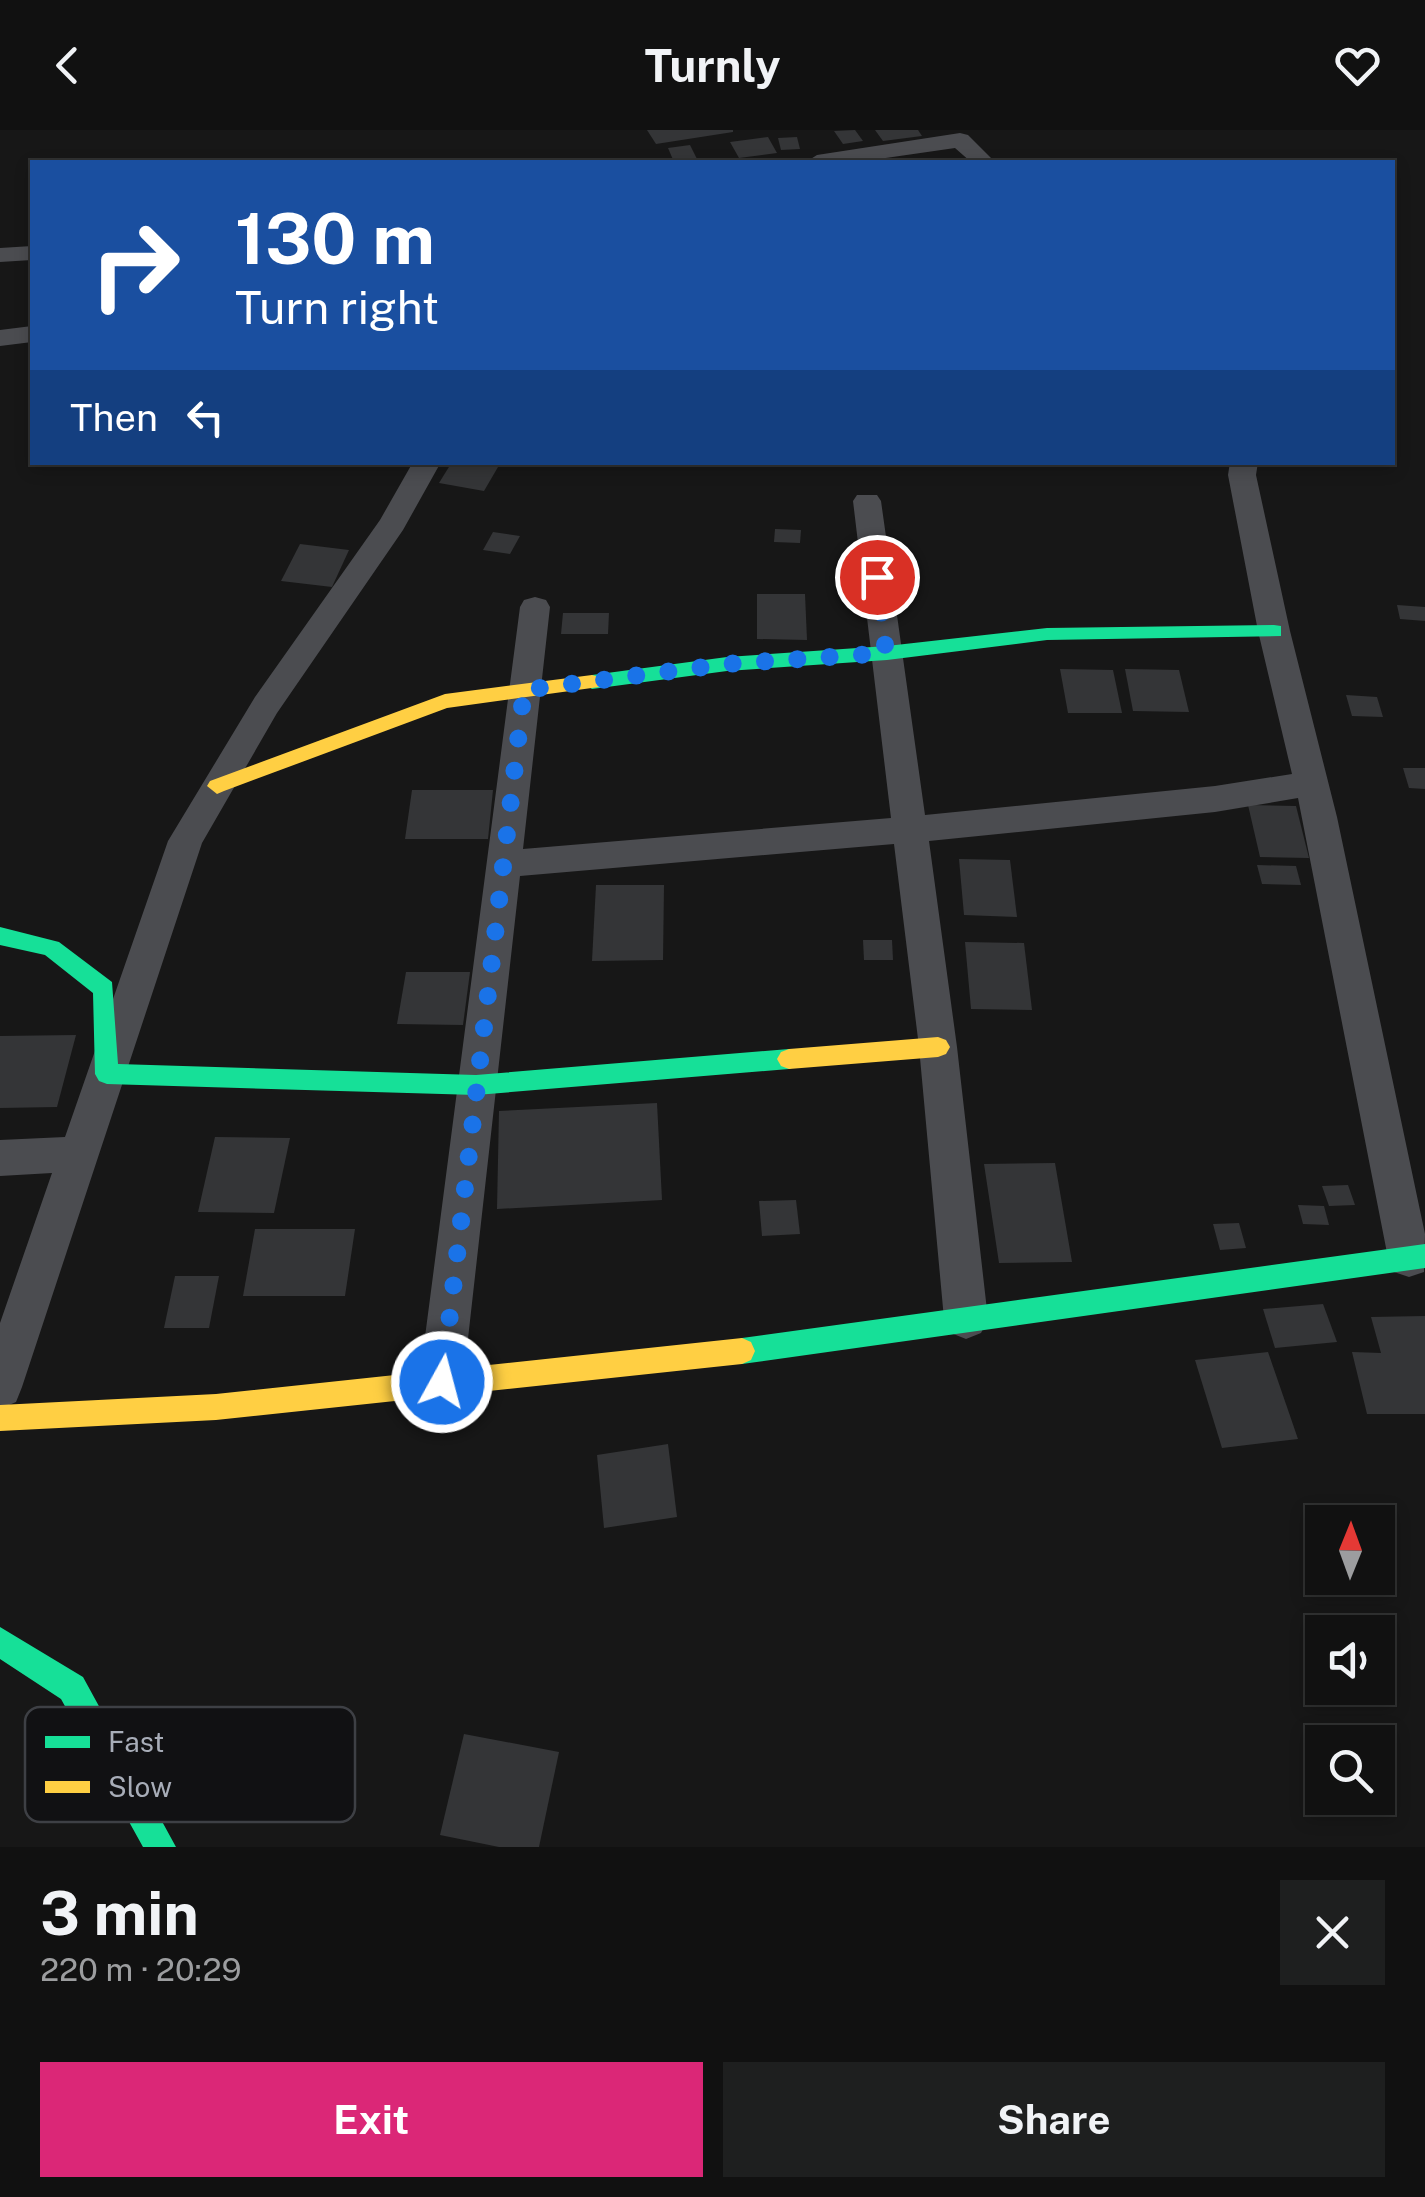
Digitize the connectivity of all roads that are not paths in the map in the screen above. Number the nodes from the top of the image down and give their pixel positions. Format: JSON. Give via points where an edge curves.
{"nodes":[{"id":1,"x":830,"y":160,"type":"edge"},
{"id":2,"x":982,"y":160,"type":"edge"},
{"id":3,"x":30,"y":253,"type":"edge"},
{"id":4,"x":0,"y":255,"type":"edge"},
{"id":5,"x":30,"y":334,"type":"edge"},
{"id":6,"x":0,"y":338,"type":"edge"},
{"id":7,"x":425,"y":465,"type":"edge"},
{"id":8,"x":1244,"y":465,"type":"edge"},
{"id":9,"x":867,"y":501,"type":"dead end"},
{"id":10,"x":535,"y":607,"type":"dead end"},
{"id":11,"x":1274,"y":630,"type":"junction"},
{"id":12,"x":886,"y":653,"type":"junction"},
{"id":13,"x":524,"y":690,"type":"junction"},
{"id":14,"x":1311,"y":783,"type":"junction"},
{"id":15,"x":218,"y":786,"type":"junction"},
{"id":16,"x":910,"y":827,"type":"junction"},
{"id":17,"x":502,"y":864,"type":"junction"},
{"id":18,"x":0,"y":936,"type":"edge"},
{"id":19,"x":938,"y":1047,"type":"junction"},
{"id":20,"x":107,"y":1074,"type":"junction"},
{"id":21,"x":476,"y":1085,"type":"junction"},
{"id":22,"x":79,"y":1154,"type":"junction"},
{"id":23,"x":0,"y":1158,"type":"edge"},
{"id":24,"x":1417,"y":1257,"type":"edge"},
{"id":25,"x":966,"y":1319,"type":"junction"},
{"id":26,"x":442,"y":1382,"type":"junction"},
{"id":27,"x":0,"y":1387,"type":"edge"},
{"id":28,"x":0,"y":1418,"type":"edge"},
{"id":29,"x":0,"y":1642,"type":"edge"},
{"id":30,"x":83,"y":1707,"type":"edge"},
{"id":31,"x":146,"y":1822,"type":"edge"},
{"id":32,"x":160,"y":1847,"type":"edge"}],
"edges":[{"from":1,"to":2,"type":"street","via":[[960,140]]},
{"from":3,"to":4,"type":"street"},
{"from":5,"to":6,"type":"street"},
{"from":7,"to":15,"type":"street"},
{"from":8,"to":11,"type":"street"},
{"from":9,"to":12,"type":"street"},
{"from":10,"to":13,"type":"street"},
{"from":11,"to":12,"type":"street","via":[[1047,634]]},
{"from":11,"to":14,"type":"street"},
{"from":12,"to":13,"type":"street","via":[[727,664]]},
{"from":12,"to":16,"type":"street"},
{"from":13,"to":15,"type":"street","via":[[446,701]]},
{"from":13,"to":17,"type":"street"},
{"from":14,"to":16,"type":"street","via":[[1216,799]]},
{"from":14,"to":24,"type":"street"},
{"from":15,"to":20,"type":"street","via":[[185,841]]},
{"from":16,"to":17,"type":"street"},
{"from":16,"to":19,"type":"street"},
{"from":17,"to":21,"type":"street"},
{"from":18,"to":20,"type":"street","via":[[51,948],[104,988]]},
{"from":19,"to":21,"type":"street"},
{"from":19,"to":25,"type":"street"},
{"from":20,"to":21,"type":"street"},
{"from":20,"to":22,"type":"street"},
{"from":21,"to":26,"type":"street"},
{"from":22,"to":23,"type":"street"},
{"from":22,"to":27,"type":"street"},
{"from":24,"to":25,"type":"street"},
{"from":25,"to":26,"type":"street","via":[[744,1351]]},
{"from":26,"to":28,"type":"street","via":[[216,1407]]},
{"from":29,"to":30,"type":"street","via":[[72,1688]]},
{"from":31,"to":32,"type":"street"}]}
